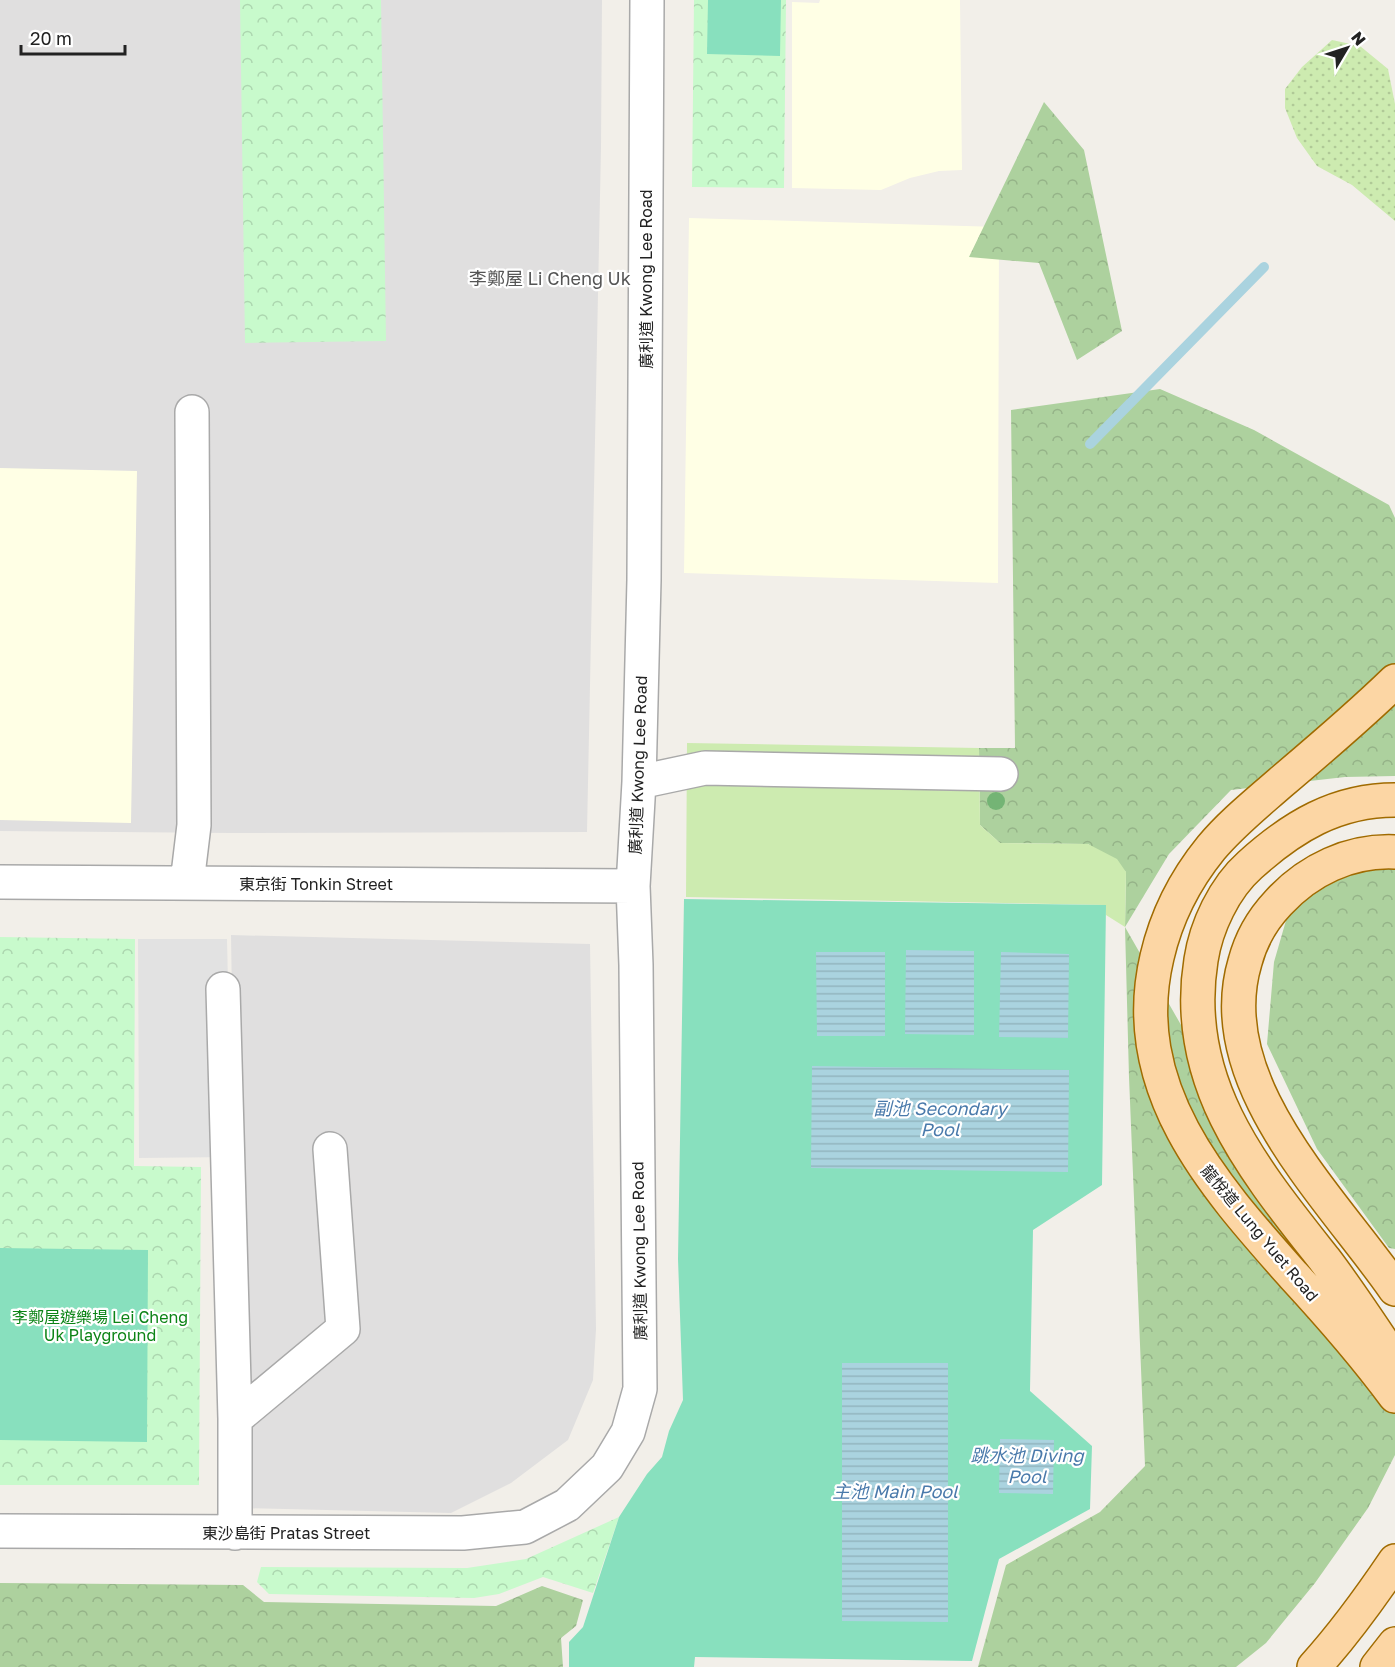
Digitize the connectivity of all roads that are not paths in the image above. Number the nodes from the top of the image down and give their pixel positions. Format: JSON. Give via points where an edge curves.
{"nodes":[{"id":1,"x":647,"y":0,"type":"edge"},
{"id":2,"x":192,"y":412,"type":"dead end"},
{"id":3,"x":1395,"y":681,"type":"edge"},
{"id":4,"x":1001,"y":774,"type":"dead end"},
{"id":5,"x":639,"y":782,"type":"junction"},
{"id":6,"x":1390,"y":800,"type":"edge"},
{"id":7,"x":1395,"y":852,"type":"edge"},
{"id":8,"x":0,"y":882,"type":"edge"},
{"id":9,"x":187,"y":883,"type":"junction"},
{"id":10,"x":633,"y":886,"type":"junction"},
{"id":11,"x":223,"y":989,"type":"dead end"},
{"id":12,"x":330,"y":1149,"type":"dead end"},
{"id":13,"x":1395,"y":1289,"type":"edge"},
{"id":14,"x":1395,"y":1361,"type":"edge"},
{"id":15,"x":1395,"y":1396,"type":"edge"},
{"id":16,"x":235,"y":1419,"type":"junction"},
{"id":17,"x":567,"y":1505,"type":"joint"},
{"id":18,"x":0,"y":1531,"type":"edge"},
{"id":19,"x":235,"y":1533,"type":"junction"},
{"id":20,"x":1395,"y":1561,"type":"edge"},
{"id":21,"x":1395,"y":1644,"type":"edge"},
{"id":22,"x":1314,"y":1667,"type":"edge"},
{"id":23,"x":1377,"y":1667,"type":"edge"}],
"edges":[{"from":1,"to":5,"type":"street","name":"廣利道 Kwong Lee Road"},
{"from":2,"to":9,"type":"street","via":[[194,825]]},
{"from":3,"to":15,"type":"main road","name":"龍悅道 Lung Yuet Road","via":[[1210,849],[1175,905],[1161,940],[1150,1016],[1166,1099],[1207,1171]]},
{"from":4,"to":5,"type":"street","via":[[705,768]]},
{"from":5,"to":10,"type":"street","name":"廣利道 Kwong Lee Road"},
{"from":6,"to":14,"type":"main road","via":[[1339,808],[1304,823],[1242,872],[1219,906],[1204,944],[1197,987],[1198,1033],[1230,1127],[1256,1170]]},
{"from":7,"to":13,"type":"main road","via":[[1348,857],[1317,871],[1290,890],[1267,914],[1250,944],[1240,978],[1238,1013],[1243,1048],[1257,1090],[1278,1128]]},
{"from":8,"to":9,"type":"street","name":"東京街 Tonkin Street"},
{"from":9,"to":10,"type":"street","name":"東京街 Tonkin Street"},
{"from":10,"to":17,"type":"street","name":"廣利道 Kwong Lee Road","via":[[640,1389],[628,1431],[607,1467]]},
{"from":11,"to":16,"type":"street"},
{"from":12,"to":16,"type":"street","via":[[343,1329]]},
{"from":16,"to":19,"type":"street"},
{"from":17,"to":19,"type":"street","name":"東沙島街 Pratas Street","via":[[525,1527],[463,1533]]},
{"from":18,"to":19,"type":"street","name":"東沙島街 Pratas Street"},
{"from":20,"to":22,"type":"main road"},
{"from":21,"to":23,"type":"main road"}]}
